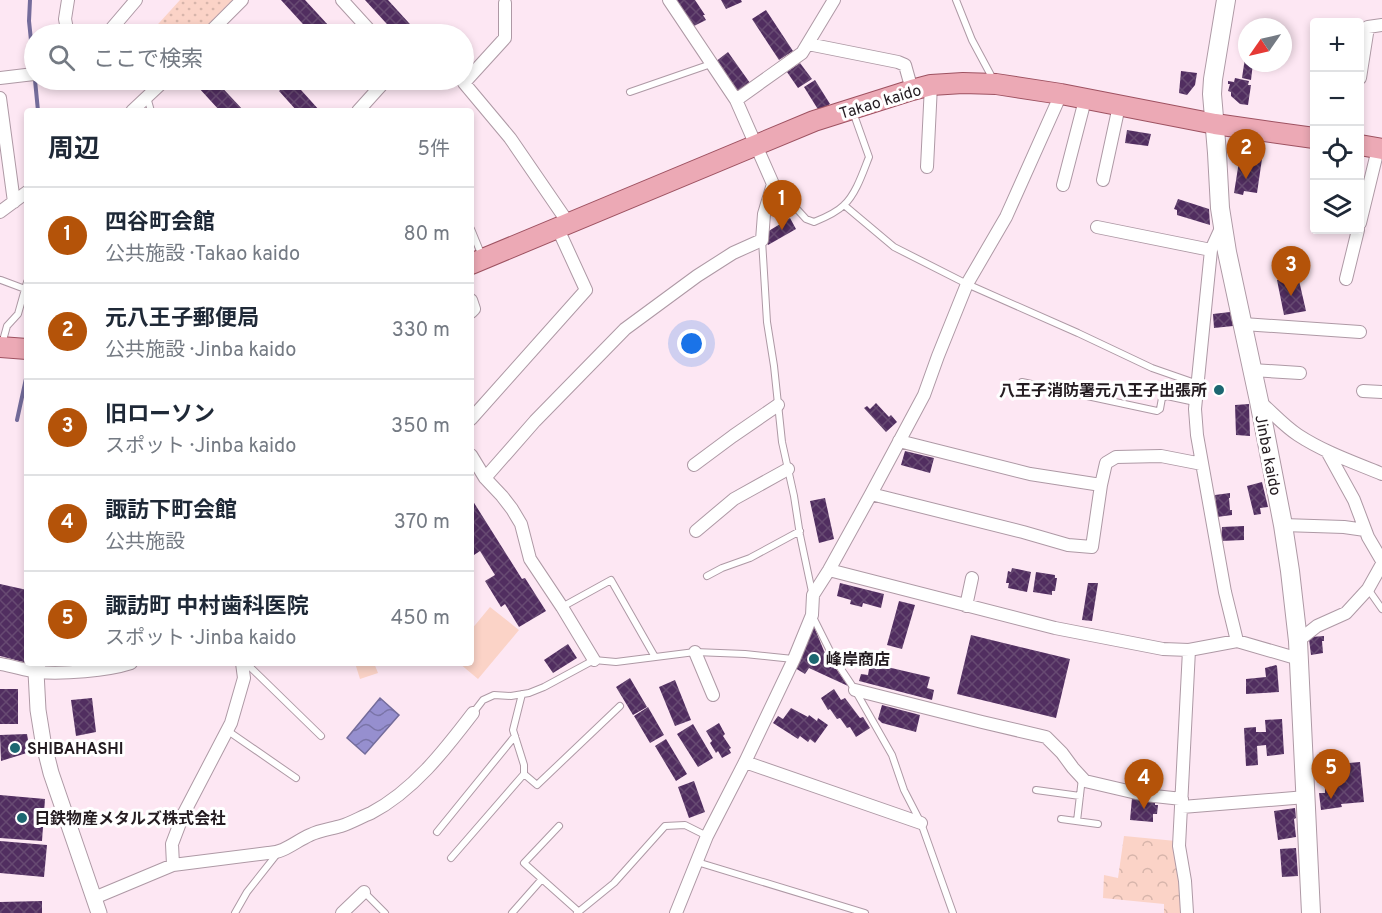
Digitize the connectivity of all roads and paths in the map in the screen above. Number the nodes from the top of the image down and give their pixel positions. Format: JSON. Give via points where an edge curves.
{"nodes":[{"id":1,"x":68,"y":0,"type":"edge"},
{"id":2,"x":136,"y":0,"type":"edge"},
{"id":3,"x":242,"y":0,"type":"edge"},
{"id":4,"x":342,"y":0,"type":"edge"},
{"id":5,"x":669,"y":0,"type":"edge"},
{"id":6,"x":834,"y":0,"type":"edge"},
{"id":7,"x":956,"y":0,"type":"edge"},
{"id":8,"x":1226,"y":0,"type":"edge"},
{"id":9,"x":505,"y":3,"type":"dead end"},
{"id":10,"x":66,"y":24,"type":"edge"},
{"id":11,"x":116,"y":24,"type":"edge"},
{"id":12,"x":218,"y":24,"type":"edge"},
{"id":13,"x":364,"y":24,"type":"edge"},
{"id":14,"x":1382,"y":25,"type":"edge"},
{"id":15,"x":808,"y":44,"type":"junction"},
{"id":16,"x":711,"y":64,"type":"junction"},
{"id":17,"x":474,"y":72,"type":"edge"},
{"id":18,"x":1360,"y":72,"type":"edge"},
{"id":19,"x":24,"y":75,"type":"edge"},
{"id":20,"x":0,"y":78,"type":"edge"},
{"id":21,"x":996,"y":84,"type":"junction"},
{"id":22,"x":922,"y":88,"type":"junction"},
{"id":23,"x":154,"y":90,"type":"edge"},
{"id":24,"x":377,"y":90,"type":"edge"},
{"id":25,"x":470,"y":90,"type":"edge"},
{"id":26,"x":630,"y":92,"type":"dead end"},
{"id":27,"x":1061,"y":94,"type":"junction"},
{"id":28,"x":147,"y":97,"type":"junction"},
{"id":29,"x":0,"y":98,"type":"edge"},
{"id":30,"x":736,"y":100,"type":"junction"},
{"id":31,"x":1085,"y":100,"type":"junction"},
{"id":32,"x":1119,"y":106,"type":"junction"},
{"id":33,"x":135,"y":108,"type":"edge"},
{"id":34,"x":150,"y":108,"type":"edge"},
{"id":35,"x":361,"y":108,"type":"edge"},
{"id":36,"x":852,"y":108,"type":"junction"},
{"id":37,"x":1215,"y":124,"type":"junction"},
{"id":38,"x":1310,"y":137,"type":"edge"},
{"id":39,"x":756,"y":146,"type":"junction"},
{"id":40,"x":1373,"y":148,"type":"edge"},
{"id":41,"x":927,"y":167,"type":"dead end"},
{"id":42,"x":1104,"y":180,"type":"dead end"},
{"id":43,"x":773,"y":184,"type":"junction"},
{"id":44,"x":1063,"y":185,"type":"dead end"},
{"id":45,"x":24,"y":194,"type":"edge"},
{"id":46,"x":1364,"y":196,"type":"edge"},
{"id":47,"x":14,"y":202,"type":"junction"},
{"id":48,"x":844,"y":205,"type":"junction"},
{"id":49,"x":0,"y":212,"type":"edge"},
{"id":50,"x":1222,"y":225,"type":"junction"},
{"id":51,"x":564,"y":227,"type":"junction"},
{"id":52,"x":1097,"y":227,"type":"dead end"},
{"id":53,"x":1357,"y":234,"type":"edge"},
{"id":54,"x":762,"y":240,"type":"junction"},
{"id":55,"x":474,"y":246,"type":"edge"},
{"id":56,"x":1211,"y":250,"type":"junction"},
{"id":57,"x":477,"y":262,"type":"edge"},
{"id":58,"x":1346,"y":279,"type":"dead end"},
{"id":59,"x":1,"y":280,"type":"edge"},
{"id":60,"x":967,"y":284,"type":"junction"},
{"id":61,"x":24,"y":286,"type":"edge"},
{"id":62,"x":24,"y":293,"type":"edge"},
{"id":63,"x":1243,"y":324,"type":"junction"},
{"id":64,"x":1360,"y":332,"type":"dead end"},
{"id":65,"x":1,"y":347,"type":"edge"},
{"id":66,"x":24,"y":349,"type":"edge"},
{"id":67,"x":1252,"y":370,"type":"junction"},
{"id":68,"x":1300,"y":373,"type":"dead end"},
{"id":69,"x":1022,"y":382,"type":"dead end"},
{"id":70,"x":1198,"y":384,"type":"junction"},
{"id":71,"x":1363,"y":391,"type":"dead end"},
{"id":72,"x":1382,"y":392,"type":"edge"},
{"id":73,"x":1259,"y":401,"type":"junction"},
{"id":74,"x":1195,"y":402,"type":"junction"},
{"id":75,"x":778,"y":405,"type":"junction"},
{"id":76,"x":474,"y":416,"type":"edge"},
{"id":77,"x":899,"y":441,"type":"junction"},
{"id":78,"x":1327,"y":451,"type":"junction"},
{"id":79,"x":474,"y":460,"type":"edge"},
{"id":80,"x":1202,"y":464,"type":"junction"},
{"id":81,"x":694,"y":465,"type":"dead end"},
{"id":82,"x":788,"y":469,"type":"junction"},
{"id":83,"x":1382,"y":474,"type":"edge"},
{"id":84,"x":485,"y":478,"type":"junction"},
{"id":85,"x":1101,"y":485,"type":"junction"},
{"id":86,"x":871,"y":494,"type":"junction"},
{"id":87,"x":1283,"y":525,"type":"junction"},
{"id":88,"x":1365,"y":530,"type":"junction"},
{"id":89,"x":696,"y":531,"type":"dead end"},
{"id":90,"x":800,"y":531,"type":"junction"},
{"id":91,"x":1382,"y":563,"type":"edge"},
{"id":92,"x":829,"y":570,"type":"junction"},
{"id":93,"x":707,"y":576,"type":"dead end"},
{"id":94,"x":972,"y":578,"type":"dead end"},
{"id":95,"x":1368,"y":589,"type":"junction"},
{"id":96,"x":813,"y":596,"type":"junction"},
{"id":97,"x":966,"y":606,"type":"junction"},
{"id":98,"x":562,"y":607,"type":"junction"},
{"id":99,"x":1382,"y":609,"type":"edge"},
{"id":100,"x":812,"y":615,"type":"junction"},
{"id":101,"x":1237,"y":641,"type":"junction"},
{"id":102,"x":1189,"y":650,"type":"junction"},
{"id":103,"x":1298,"y":650,"type":"junction"},
{"id":104,"x":695,"y":652,"type":"junction"},
{"id":105,"x":655,"y":657,"type":"junction"},
{"id":106,"x":794,"y":659,"type":"junction"},
{"id":107,"x":594,"y":660,"type":"junction"},
{"id":108,"x":0,"y":664,"type":"edge"},
{"id":109,"x":24,"y":666,"type":"edge"},
{"id":110,"x":123,"y":666,"type":"edge"},
{"id":111,"x":244,"y":666,"type":"edge"},
{"id":112,"x":247,"y":666,"type":"edge"},
{"id":113,"x":37,"y":667,"type":"edge"},
{"id":114,"x":855,"y":690,"type":"junction"},
{"id":115,"x":522,"y":694,"type":"junction"},
{"id":116,"x":713,"y":695,"type":"dead end"},
{"id":117,"x":620,"y":706,"type":"dead end"},
{"id":118,"x":473,"y":713,"type":"joint"},
{"id":119,"x":227,"y":730,"type":"junction"},
{"id":120,"x":321,"y":736,"type":"dead end"},
{"id":121,"x":515,"y":736,"type":"junction"},
{"id":122,"x":745,"y":762,"type":"junction"},
{"id":123,"x":524,"y":774,"type":"junction"},
{"id":124,"x":296,"y":778,"type":"dead end"},
{"id":125,"x":1082,"y":778,"type":"junction"},
{"id":126,"x":1036,"y":790,"type":"dead end"},
{"id":127,"x":1080,"y":796,"type":"junction"},
{"id":128,"x":1306,"y":797,"type":"junction"},
{"id":129,"x":1182,"y":803,"type":"junction"},
{"id":130,"x":1061,"y":819,"type":"dead end"},
{"id":131,"x":1077,"y":821,"type":"junction"},
{"id":132,"x":921,"y":824,"type":"junction"},
{"id":133,"x":1098,"y":824,"type":"dead end"},
{"id":134,"x":559,"y":826,"type":"dead end"},
{"id":135,"x":437,"y":832,"type":"dead end"},
{"id":136,"x":707,"y":836,"type":"junction"},
{"id":137,"x":277,"y":853,"type":"junction"},
{"id":138,"x":451,"y":858,"type":"dead end"},
{"id":139,"x":696,"y":862,"type":"junction"},
{"id":140,"x":173,"y":865,"type":"junction"},
{"id":141,"x":542,"y":879,"type":"junction"},
{"id":142,"x":364,"y":892,"type":"joint"},
{"id":143,"x":96,"y":906,"type":"edge"},
{"id":144,"x":578,"y":912,"type":"edge"},
{"id":145,"x":235,"y":913,"type":"edge"},
{"id":146,"x":342,"y":913,"type":"edge"},
{"id":147,"x":386,"y":913,"type":"edge"},
{"id":148,"x":512,"y":913,"type":"edge"},
{"id":149,"x":676,"y":913,"type":"edge"},
{"id":150,"x":865,"y":913,"type":"edge"},
{"id":151,"x":953,"y":913,"type":"edge"},
{"id":152,"x":1187,"y":913,"type":"edge"},
{"id":153,"x":1311,"y":913,"type":"edge"}],
"edges":[{"from":1,"to":10,"type":"street"},
{"from":2,"to":11,"type":"street"},
{"from":3,"to":12,"type":"street"},
{"from":4,"to":13,"type":"street"},
{"from":5,"to":16,"type":"street"},
{"from":6,"to":15,"type":"street"},
{"from":7,"to":21,"type":"lane"},
{"from":8,"to":37,"type":"main road","name":"Jinba kaido","via":[[1213,79]]},
{"from":9,"to":17,"type":"street","via":[[505,38]]},
{"from":14,"to":18,"type":"street","via":[[1368,27]]},
{"from":15,"to":22,"type":"street","via":[[898,62],[905,65]]},
{"from":15,"to":30,"type":"street","via":[[802,53]]},
{"from":16,"to":26,"type":"lane"},
{"from":16,"to":30,"type":"street"},
{"from":19,"to":20,"type":"street"},
{"from":21,"to":22,"type":"main road","name":"Takao kaido"},
{"from":21,"to":27,"type":"main road","name":"Takao kaido"},
{"from":22,"to":36,"type":"main road","name":"Takao kaido"},
{"from":22,"to":41,"type":"street"},
{"from":23,"to":28,"type":"street"},
{"from":24,"to":35,"type":"street"},
{"from":25,"to":51,"type":"street","via":[[510,138]]},
{"from":27,"to":31,"type":"main road","name":"Takao kaido"},
{"from":27,"to":60,"type":"street","via":[[1006,217]]},
{"from":28,"to":33,"type":"street"},
{"from":28,"to":34,"type":"lane"},
{"from":29,"to":47,"type":"street"},
{"from":30,"to":39,"type":"street"},
{"from":31,"to":32,"type":"main road","name":"Takao kaido"},
{"from":31,"to":44,"type":"street"},
{"from":32,"to":37,"type":"main road","name":"Takao kaido"},
{"from":32,"to":42,"type":"street"},
{"from":36,"to":39,"type":"main road","name":"Takao kaido"},
{"from":36,"to":48,"type":"lane","via":[[869,158]]},
{"from":37,"to":38,"type":"main road","name":"Takao kaido"},
{"from":37,"to":50,"type":"main road","name":"Jinba kaido"},
{"from":39,"to":43,"type":"street"},
{"from":39,"to":51,"type":"main road","name":"Takao kaido"},
{"from":40,"to":46,"type":"street"},
{"from":43,"to":48,"type":"lane","via":[[806,219],[814,222]]},
{"from":43,"to":54,"type":"street","via":[[764,214]]},
{"from":45,"to":47,"type":"street"},
{"from":47,"to":49,"type":"street"},
{"from":48,"to":60,"type":"lane","via":[[894,247]]},
{"from":50,"to":56,"type":"street"},
{"from":50,"to":63,"type":"main road","name":"Jinba kaido"},
{"from":51,"to":57,"type":"main road","name":"Takao kaido"},
{"from":51,"to":76,"type":"street","via":[[586,290]]},
{"from":52,"to":56,"type":"street"},
{"from":53,"to":58,"type":"street"},
{"from":54,"to":75,"type":"lane"},
{"from":54,"to":84,"type":"street","via":[[733,253],[625,329]]},
{"from":55,"to":57,"type":"lane"},
{"from":56,"to":70,"type":"street"},
{"from":59,"to":61,"type":"lane"},
{"from":60,"to":70,"type":"lane","via":[[1152,368]]},
{"from":60,"to":77,"type":"street","via":[[924,395]]},
{"from":62,"to":65,"type":"lane"},
{"from":63,"to":64,"type":"street"},
{"from":63,"to":67,"type":"main road","name":"Jinba kaido"},
{"from":65,"to":66,"type":"main road"},
{"from":67,"to":68,"type":"street"},
{"from":67,"to":73,"type":"main road","name":"Jinba kaido"},
{"from":69,"to":74,"type":"lane","via":[[1157,411],[1162,398],[1167,396]]},
{"from":70,"to":74,"type":"street"},
{"from":71,"to":72,"type":"street"},
{"from":73,"to":78,"type":"street","via":[[1282,423]]},
{"from":73,"to":87,"type":"main road","name":"Jinba kaido"},
{"from":74,"to":80,"type":"street"},
{"from":75,"to":81,"type":"street"},
{"from":75,"to":82,"type":"lane"},
{"from":77,"to":85,"type":"street","via":[[1030,474]]},
{"from":77,"to":86,"type":"street"},
{"from":78,"to":83,"type":"street"},
{"from":78,"to":88,"type":"street","via":[[1354,500]]},
{"from":79,"to":84,"type":"street"},
{"from":80,"to":85,"type":"street","via":[[1161,456],[1116,457],[1106,463]]},
{"from":80,"to":101,"type":"street"},
{"from":82,"to":89,"type":"street","via":[[734,500]]},
{"from":82,"to":90,"type":"lane"},
{"from":84,"to":98,"type":"street","via":[[521,524],[530,559]]},
{"from":85,"to":86,"type":"street","via":[[1092,547],[1068,545]]},
{"from":86,"to":92,"type":"street"},
{"from":87,"to":88,"type":"street"},
{"from":87,"to":103,"type":"main road","name":"Jinba kaido"},
{"from":88,"to":91,"type":"street"},
{"from":90,"to":93,"type":"lane"},
{"from":90,"to":96,"type":"lane"},
{"from":91,"to":95,"type":"street"},
{"from":92,"to":96,"type":"street"},
{"from":92,"to":97,"type":"street"},
{"from":94,"to":97,"type":"street"},
{"from":95,"to":99,"type":"lane"},
{"from":95,"to":103,"type":"street","via":[[1346,613],[1317,626]]},
{"from":96,"to":100,"type":"street"},
{"from":97,"to":102,"type":"street","via":[[1066,631]]},
{"from":98,"to":105,"type":"lane","via":[[611,580]]},
{"from":98,"to":107,"type":"street"},
{"from":100,"to":106,"type":"street"},
{"from":100,"to":114,"type":"lane"},
{"from":101,"to":102,"type":"street"},
{"from":101,"to":103,"type":"street"},
{"from":102,"to":129,"type":"street"},
{"from":103,"to":128,"type":"main road","name":"Jinba kaido"},
{"from":104,"to":105,"type":"lane"},
{"from":104,"to":106,"type":"lane"},
{"from":104,"to":116,"type":"street"},
{"from":105,"to":107,"type":"lane","via":[[616,662]]},
{"from":106,"to":122,"type":"street"},
{"from":107,"to":115,"type":"lane","via":[[544,687]]},
{"from":108,"to":109,"type":"street"},
{"from":110,"to":113,"type":"street","via":[[79,671]]},
{"from":111,"to":119,"type":"street","via":[[244,678]]},
{"from":112,"to":120,"type":"lane"},
{"from":113,"to":143,"type":"street","via":[[38,710],[51,773]]},
{"from":114,"to":125,"type":"street","via":[[1046,737]]},
{"from":114,"to":132,"type":"lane","via":[[892,755]]},
{"from":115,"to":118,"type":"lane","via":[[494,695],[483,700]]},
{"from":115,"to":121,"type":"lane"},
{"from":117,"to":123,"type":"lane","via":[[537,785]]},
{"from":118,"to":137,"type":"street","via":[[424,772],[387,802]]},
{"from":119,"to":124,"type":"lane"},
{"from":119,"to":140,"type":"street","via":[[183,815],[172,844]]},
{"from":121,"to":123,"type":"lane"},
{"from":121,"to":135,"type":"lane"},
{"from":122,"to":132,"type":"street"},
{"from":122,"to":136,"type":"street"},
{"from":123,"to":138,"type":"lane"},
{"from":125,"to":127,"type":"lane"},
{"from":125,"to":129,"type":"street"},
{"from":126,"to":127,"type":"lane"},
{"from":127,"to":131,"type":"lane"},
{"from":128,"to":129,"type":"street"},
{"from":128,"to":153,"type":"main road","name":"Jinba kaido"},
{"from":129,"to":152,"type":"street","via":[[1179,846]]},
{"from":130,"to":131,"type":"lane"},
{"from":131,"to":133,"type":"lane"},
{"from":132,"to":151,"type":"lane"},
{"from":134,"to":141,"type":"lane","via":[[524,863]]},
{"from":136,"to":139,"type":"street"},
{"from":136,"to":144,"type":"lane","via":[[685,825],[666,826],[614,883]]},
{"from":137,"to":140,"type":"street"},
{"from":137,"to":145,"type":"lane"},
{"from":139,"to":149,"type":"street"},
{"from":139,"to":150,"type":"lane"},
{"from":140,"to":143,"type":"street"},
{"from":141,"to":144,"type":"lane"},
{"from":141,"to":148,"type":"lane"},
{"from":142,"to":146,"type":"street"},
{"from":142,"to":147,"type":"lane"}]}
